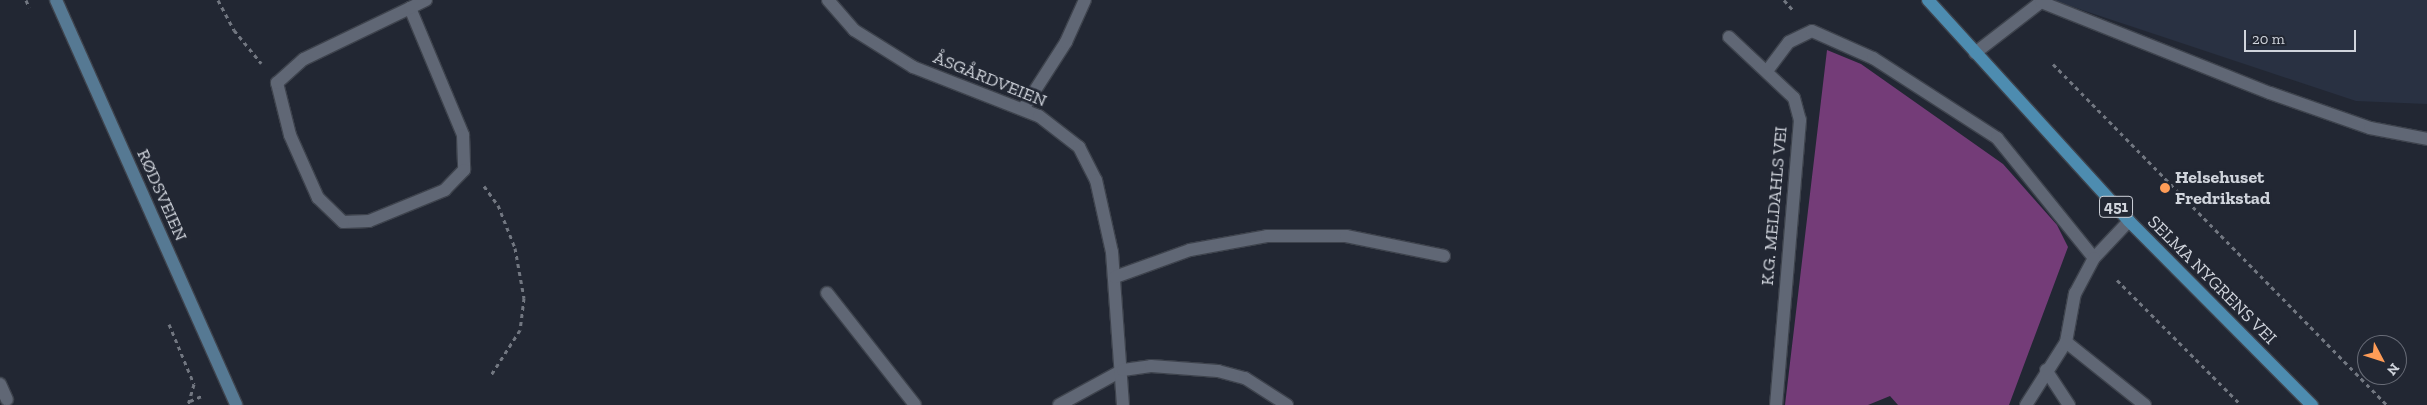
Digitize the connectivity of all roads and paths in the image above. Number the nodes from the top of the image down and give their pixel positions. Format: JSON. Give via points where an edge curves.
{"nodes":[{"id":1,"x":56,"y":0,"type":"edge"},
{"id":2,"x":218,"y":0,"type":"edge"},
{"id":3,"x":426,"y":0,"type":"edge"},
{"id":4,"x":828,"y":0,"type":"edge"},
{"id":5,"x":1085,"y":0,"type":"edge"},
{"id":6,"x":1928,"y":0,"type":"edge"},
{"id":7,"x":2040,"y":1,"type":"edge"},
{"id":8,"x":410,"y":8,"type":"junction"},
{"id":9,"x":1729,"y":37,"type":"dead end"},
{"id":10,"x":1975,"y":54,"type":"junction"},
{"id":11,"x":2053,"y":64,"type":"dead end"},
{"id":12,"x":1767,"y":71,"type":"junction"},
{"id":13,"x":277,"y":83,"type":"junction"},
{"id":14,"x":1023,"y":109,"type":"junction"},
{"id":15,"x":2427,"y":139,"type":"edge"},
{"id":16,"x":464,"y":170,"type":"junction"},
{"id":17,"x":2129,"y":221,"type":"junction"},
{"id":18,"x":1444,"y":256,"type":"dead end"},
{"id":19,"x":2094,"y":258,"type":"junction"},
{"id":20,"x":1115,"y":277,"type":"junction"},
{"id":21,"x":2117,"y":280,"type":"dead end"},
{"id":22,"x":826,"y":293,"type":"dead end"},
{"id":23,"x":2066,"y":342,"type":"junction"},
{"id":24,"x":1122,"y":370,"type":"junction"},
{"id":25,"x":2046,"y":370,"type":"junction"},
{"id":26,"x":491,"y":375,"type":"dead end"},
{"id":27,"x":0,"y":384,"type":"edge"},
{"id":28,"x":202,"y":396,"type":"dead end"},
{"id":29,"x":7,"y":400,"type":"dead end"},
{"id":30,"x":188,"y":405,"type":"edge"},
{"id":31,"x":236,"y":405,"type":"edge"},
{"id":32,"x":916,"y":405,"type":"edge"},
{"id":33,"x":1059,"y":405,"type":"edge"},
{"id":34,"x":1123,"y":405,"type":"edge"},
{"id":35,"x":1287,"y":405,"type":"edge"},
{"id":36,"x":1776,"y":405,"type":"edge"},
{"id":37,"x":2026,"y":405,"type":"edge"},
{"id":38,"x":2068,"y":405,"type":"edge"},
{"id":39,"x":2145,"y":405,"type":"edge"},
{"id":40,"x":2241,"y":405,"type":"edge"},
{"id":41,"x":2312,"y":405,"type":"edge"},
{"id":42,"x":2387,"y":405,"type":"edge"}],
"edges":[{"from":1,"to":31,"type":"street","name":"RØDSVEIEN"},
{"from":2,"to":13,"type":"path","via":[[234,30]]},
{"from":3,"to":8,"type":"street"},
{"from":4,"to":14,"type":"street","name":"ÅSGÅRDVEIEN","via":[[854,30],[913,67]]},
{"from":5,"to":14,"type":"street","via":[[1066,42]]},
{"from":6,"to":10,"type":"main road","name":"SELMA NYGRENS VEI","number":"451"},
{"from":7,"to":10,"type":"street"},
{"from":7,"to":15,"type":"street","via":[[2270,93],[2370,128]]},
{"from":8,"to":13,"type":"street","via":[[304,58]]},
{"from":8,"to":16,"type":"street","via":[[463,135]]},
{"from":9,"to":12,"type":"street","name":"K.G. MELDAHLS VEI"},
{"from":10,"to":17,"type":"main road","name":"SELMA NYGRENS VEI","number":"451"},
{"from":11,"to":42,"type":"path"},
{"from":12,"to":19,"type":"street","via":[[1789,42],[1812,31],[1873,58],[1997,138]]},
{"from":12,"to":36,"type":"street","name":"K.G. MELDAHLS VEI","via":[[1794,98],[1800,120]]},
{"from":13,"to":16,"type":"street","via":[[290,135],[318,198],[343,222],[369,221],[445,190]]},
{"from":14,"to":20,"type":"street","name":"ÅSGÅRDVEIEN","via":[[1068,134],[1088,162],[1105,216]]},
{"from":16,"to":26,"type":"path","via":[[488,189],[498,205],[522,278],[520,330]]},
{"from":17,"to":19,"type":"street"},
{"from":17,"to":41,"type":"main road","name":"SELMA NYGRENS VEI","number":"451"},
{"from":18,"to":20,"type":"street","via":[[1346,236],[1267,236],[1190,250]]},
{"from":19,"to":23,"type":"street","via":[[2075,293]]},
{"from":20,"to":24,"type":"street","name":"ÅSGÅRDVEIEN"},
{"from":21,"to":40,"type":"path"},
{"from":22,"to":32,"type":"street"},
{"from":23,"to":25,"type":"street"},
{"from":23,"to":39,"type":"street"},
{"from":24,"to":33,"type":"street"},
{"from":24,"to":34,"type":"street","name":"ÅSGÅRDVEIEN"},
{"from":24,"to":35,"type":"street","via":[[1151,366],[1218,371],[1244,378]]},
{"from":25,"to":37,"type":"street"},
{"from":25,"to":38,"type":"street"},
{"from":27,"to":29,"type":"street"},
{"from":28,"to":30,"type":"path"}]}
